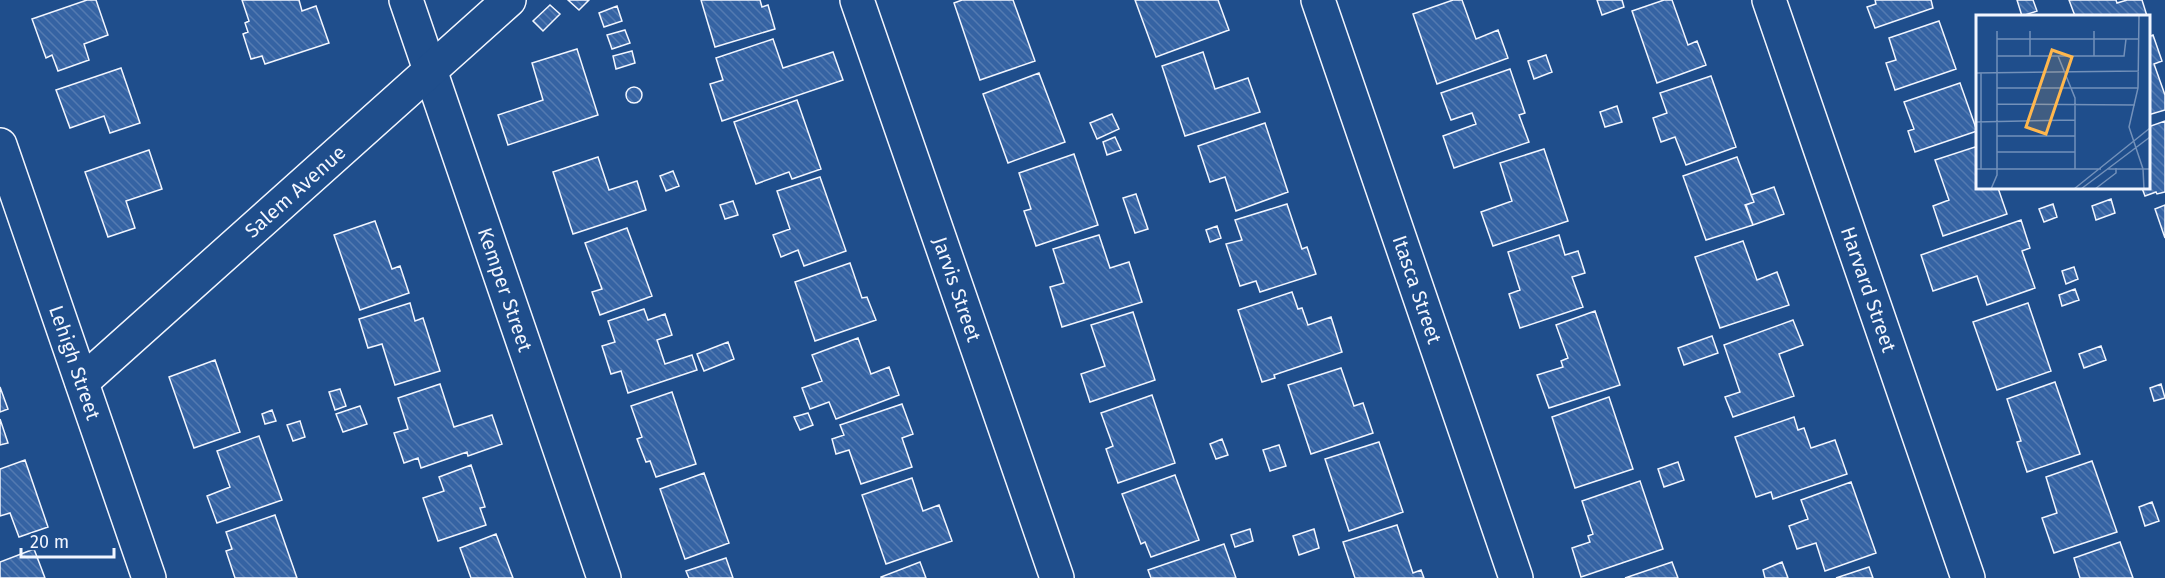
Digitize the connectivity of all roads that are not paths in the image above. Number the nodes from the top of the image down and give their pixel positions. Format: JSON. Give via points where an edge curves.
{"nodes":[{"id":1,"x":406,"y":0,"type":"edge"},
{"id":2,"x":509,"y":0,"type":"edge"},
{"id":3,"x":857,"y":0,"type":"edge"},
{"id":4,"x":1318,"y":0,"type":"edge"},
{"id":5,"x":1769,"y":0,"type":"edge"},
{"id":6,"x":430,"y":72,"type":"junction"},
{"id":7,"x":0,"y":145,"type":"edge"},
{"id":8,"x":82,"y":382,"type":"junction"},
{"id":9,"x":149,"y":578,"type":"edge"},
{"id":10,"x":604,"y":578,"type":"edge"},
{"id":11,"x":1057,"y":578,"type":"edge"},
{"id":12,"x":1516,"y":578,"type":"edge"},
{"id":13,"x":1968,"y":578,"type":"edge"}],
"edges":[{"from":1,"to":6,"type":"street","name":"Kemper Street"},
{"from":2,"to":6,"type":"street","name":"Salem Avenue"},
{"from":3,"to":11,"type":"street","name":"Jarvis Street"},
{"from":4,"to":12,"type":"street","name":"Itasca Street"},
{"from":5,"to":13,"type":"street","name":"Harvard Street"},
{"from":6,"to":8,"type":"street","name":"Salem Avenue"},
{"from":6,"to":10,"type":"street","name":"Kemper Street"},
{"from":7,"to":8,"type":"street","name":"Lehigh Street"},
{"from":8,"to":9,"type":"street","name":"Lehigh Street"}]}
